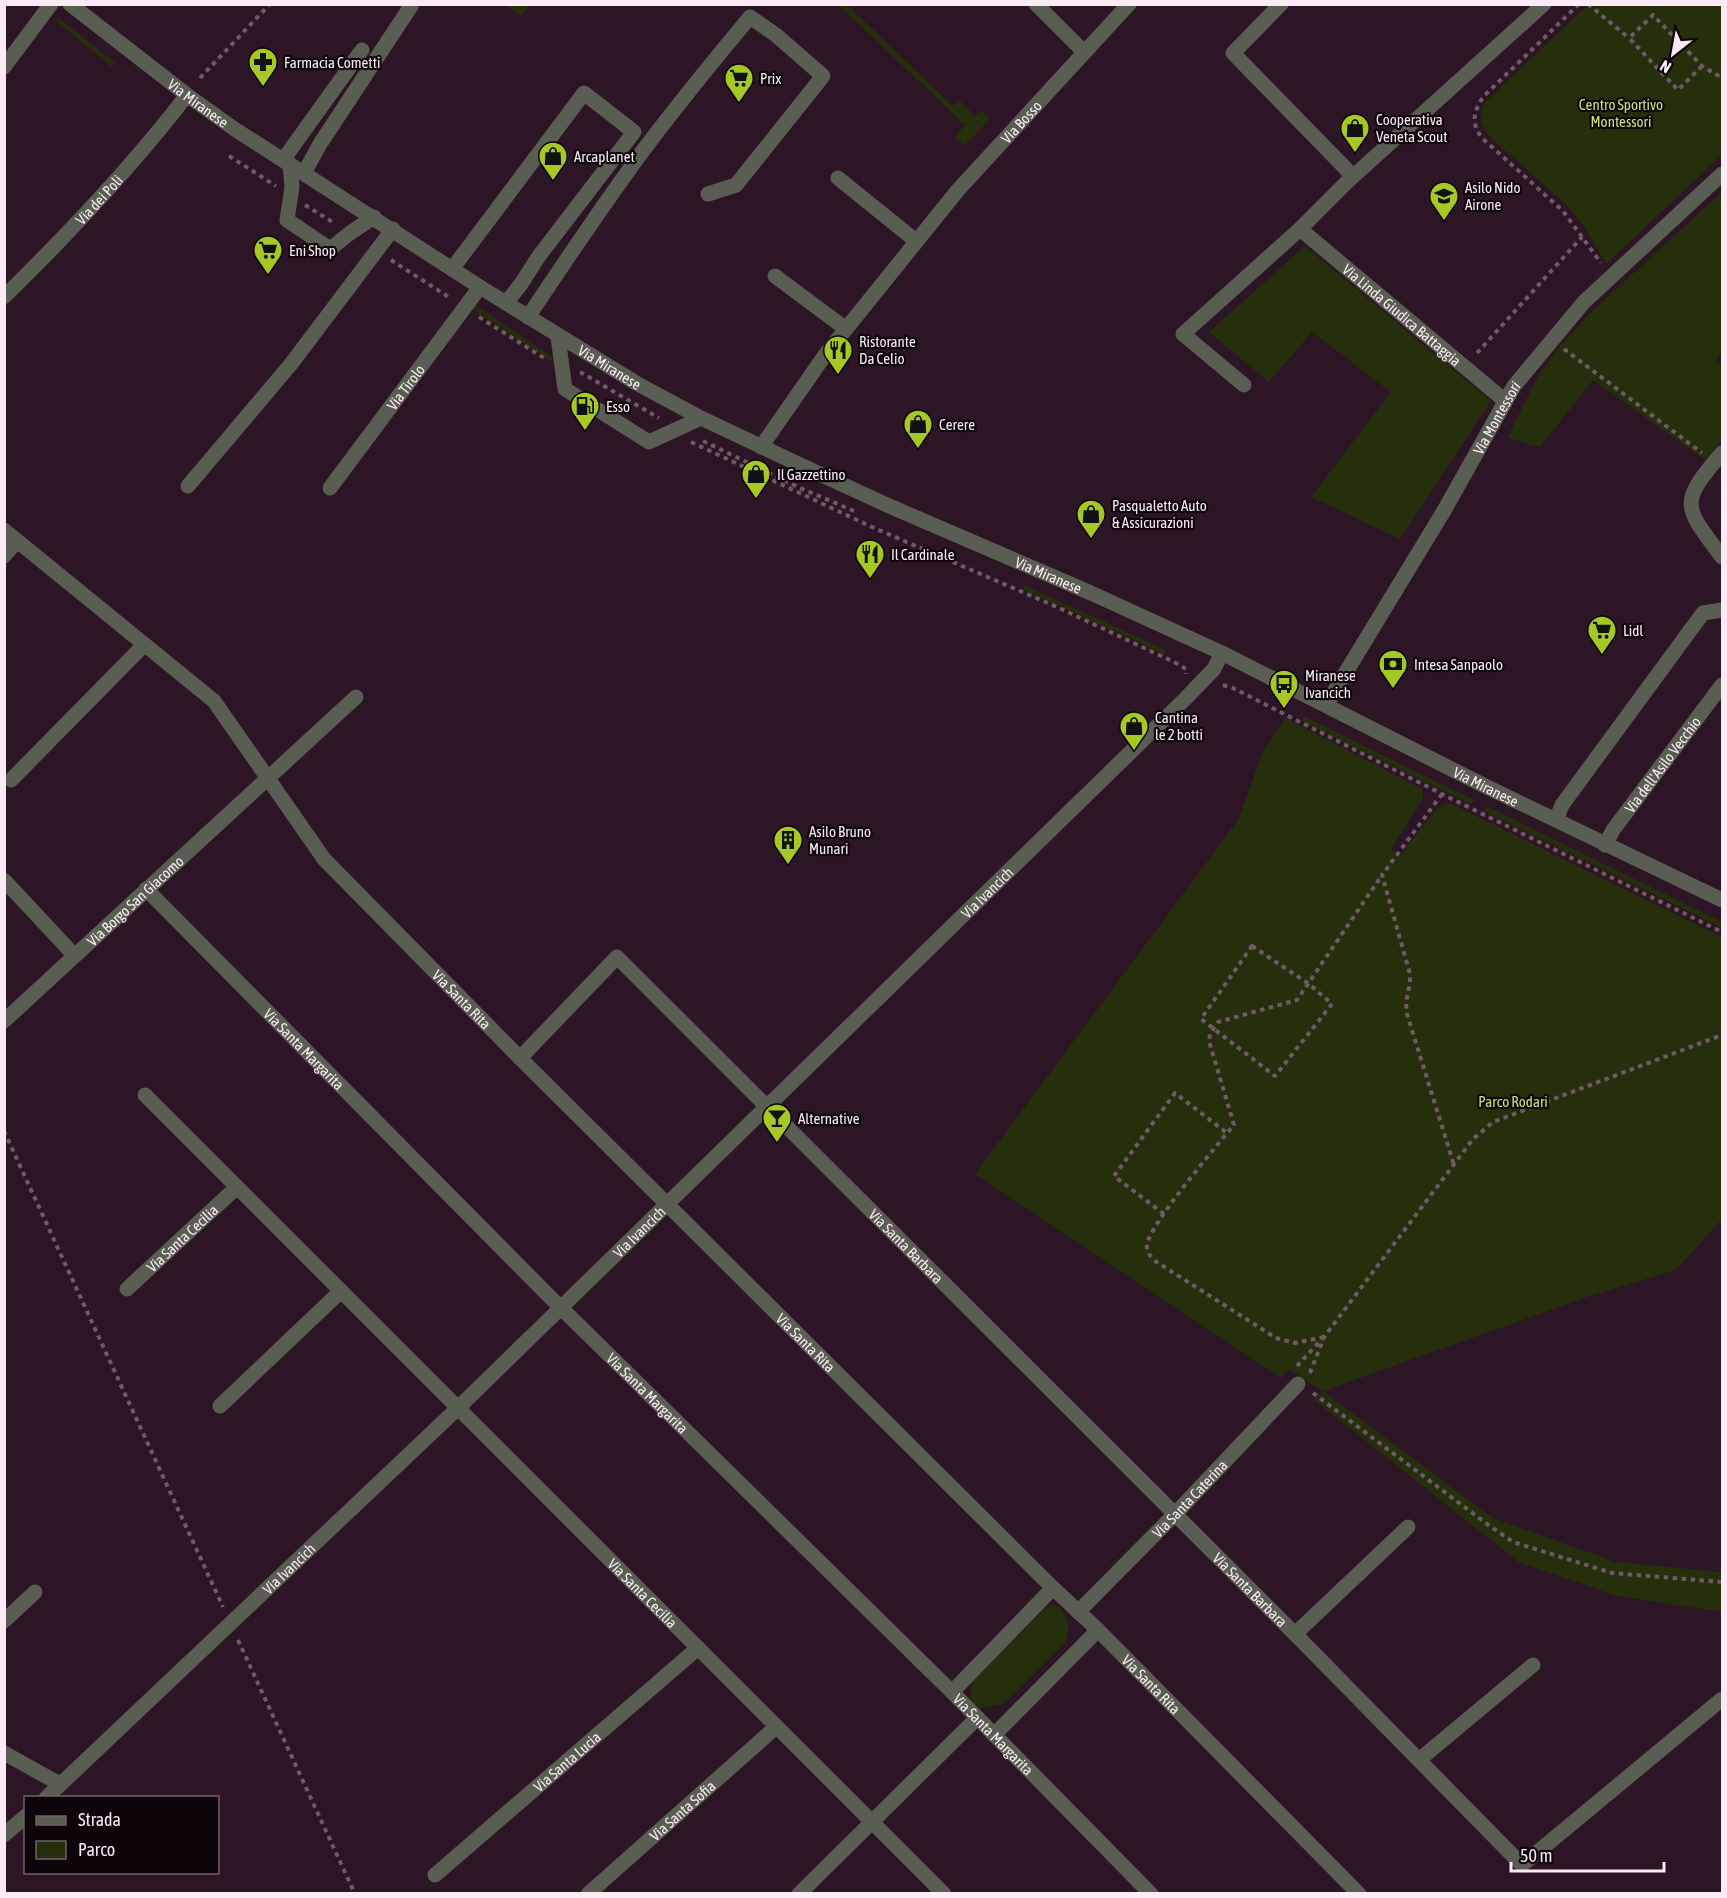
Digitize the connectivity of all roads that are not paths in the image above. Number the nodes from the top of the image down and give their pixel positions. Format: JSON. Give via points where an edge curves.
{"nodes":[{"id":1,"x":51,"y":4,"type":"edge"},
{"id":2,"x":70,"y":4,"type":"edge"},
{"id":3,"x":1036,"y":4,"type":"edge"},
{"id":4,"x":1129,"y":4,"type":"edge"},
{"id":5,"x":1281,"y":4,"type":"edge"},
{"id":6,"x":1544,"y":4,"type":"edge"},
{"id":7,"x":411,"y":6,"type":"edge"},
{"id":8,"x":362,"y":50,"type":"dead end"},
{"id":9,"x":1084,"y":52,"type":"junction"},
{"id":10,"x":4,"y":67,"type":"edge"},
{"id":11,"x":187,"y":95,"type":"junction"},
{"id":12,"x":286,"y":162,"type":"junction"},
{"id":13,"x":304,"y":174,"type":"junction"},
{"id":14,"x":1722,"y":174,"type":"edge"},
{"id":15,"x":1353,"y":176,"type":"junction"},
{"id":16,"x":838,"y":178,"type":"dead end"},
{"id":17,"x":708,"y":194,"type":"dead end"},
{"id":18,"x":374,"y":217,"type":"junction"},
{"id":19,"x":393,"y":229,"type":"junction"},
{"id":20,"x":1300,"y":229,"type":"junction"},
{"id":21,"x":916,"y":241,"type":"junction"},
{"id":22,"x":452,"y":269,"type":"junction"},
{"id":23,"x":775,"y":276,"type":"dead end"},
{"id":24,"x":480,"y":287,"type":"junction"},
{"id":25,"x":4,"y":297,"type":"edge"},
{"id":26,"x":506,"y":303,"type":"junction"},
{"id":27,"x":528,"y":317,"type":"junction"},
{"id":28,"x":846,"y":329,"type":"junction"},
{"id":29,"x":558,"y":337,"type":"junction"},
{"id":30,"x":1244,"y":385,"type":"dead end"},
{"id":31,"x":1504,"y":400,"type":"junction"},
{"id":32,"x":701,"y":418,"type":"junction"},
{"id":33,"x":761,"y":447,"type":"junction"},
{"id":34,"x":1718,"y":458,"type":"edge"},
{"id":35,"x":188,"y":486,"type":"dead end"},
{"id":36,"x":330,"y":488,"type":"dead end"},
{"id":37,"x":4,"y":530,"type":"edge"},
{"id":38,"x":18,"y":541,"type":"junction"},
{"id":39,"x":4,"y":556,"type":"edge"},
{"id":40,"x":1722,"y":557,"type":"edge"},
{"id":41,"x":1722,"y":610,"type":"edge"},
{"id":42,"x":144,"y":645,"type":"junction"},
{"id":43,"x":1222,"y":653,"type":"junction"},
{"id":44,"x":1722,"y":685,"type":"edge"},
{"id":45,"x":356,"y":697,"type":"dead end"},
{"id":46,"x":1326,"y":705,"type":"junction"},
{"id":47,"x":267,"y":779,"type":"junction"},
{"id":48,"x":10,"y":780,"type":"dead end"},
{"id":49,"x":1556,"y":820,"type":"junction"},
{"id":50,"x":1605,"y":845,"type":"junction"},
{"id":51,"x":4,"y":880,"type":"edge"},
{"id":52,"x":146,"y":889,"type":"junction"},
{"id":53,"x":1721,"y":897,"type":"edge"},
{"id":54,"x":74,"y":956,"type":"junction"},
{"id":55,"x":4,"y":1021,"type":"edge"},
{"id":56,"x":520,"y":1058,"type":"junction"},
{"id":57,"x":145,"y":1095,"type":"dead end"},
{"id":58,"x":767,"y":1107,"type":"junction"},
{"id":59,"x":237,"y":1187,"type":"junction"},
{"id":60,"x":668,"y":1206,"type":"junction"},
{"id":61,"x":127,"y":1289,"type":"dead end"},
{"id":62,"x":341,"y":1291,"type":"junction"},
{"id":63,"x":561,"y":1308,"type":"junction"},
{"id":64,"x":1302,"y":1382,"type":"road end"},
{"id":65,"x":220,"y":1406,"type":"dead end"},
{"id":66,"x":458,"y":1408,"type":"junction"},
{"id":67,"x":1175,"y":1514,"type":"junction"},
{"id":68,"x":1408,"y":1527,"type":"dead end"},
{"id":69,"x":1053,"y":1588,"type":"junction"},
{"id":70,"x":35,"y":1592,"type":"dead end"},
{"id":71,"x":1078,"y":1612,"type":"junction"},
{"id":72,"x":4,"y":1621,"type":"edge"},
{"id":73,"x":1098,"y":1630,"type":"junction"},
{"id":74,"x":1295,"y":1634,"type":"junction"},
{"id":75,"x":698,"y":1648,"type":"junction"},
{"id":76,"x":1533,"y":1665,"type":"dead end"},
{"id":77,"x":952,"y":1692,"type":"junction"},
{"id":78,"x":1722,"y":1699,"type":"edge"},
{"id":79,"x":977,"y":1718,"type":"junction"},
{"id":80,"x":776,"y":1727,"type":"junction"},
{"id":81,"x":994,"y":1735,"type":"junction"},
{"id":82,"x":4,"y":1753,"type":"edge"},
{"id":83,"x":1419,"y":1760,"type":"junction"},
{"id":84,"x":60,"y":1784,"type":"junction"},
{"id":85,"x":47,"y":1796,"type":"edge"},
{"id":86,"x":24,"y":1818,"type":"edge"},
{"id":87,"x":872,"y":1820,"type":"junction"},
{"id":88,"x":4,"y":1835,"type":"edge"},
{"id":89,"x":435,"y":1875,"type":"dead end"},
{"id":90,"x":588,"y":1893,"type":"edge"},
{"id":91,"x":799,"y":1893,"type":"edge"},
{"id":92,"x":944,"y":1893,"type":"edge"},
{"id":93,"x":1152,"y":1893,"type":"edge"},
{"id":94,"x":1359,"y":1893,"type":"edge"}],
"edges":[{"from":1,"to":10,"type":"street"},
{"from":2,"to":11,"type":"street","name":"Via Miranese"},
{"from":3,"to":9,"type":"street"},
{"from":4,"to":9,"type":"street","name":"Via Bosso"},
{"from":5,"to":15,"type":"street","via":[[1233,53]]},
{"from":6,"to":15,"type":"street"},
{"from":7,"to":13,"type":"street"},
{"from":8,"to":12,"type":"street"},
{"from":9,"to":21,"type":"street","name":"Via Bosso"},
{"from":11,"to":12,"type":"street","name":"Via Miranese"},
{"from":11,"to":25,"type":"street","name":"Via dei Poli","via":[[124,172]]},
{"from":12,"to":13,"type":"street","name":"Via Miranese"},
{"from":12,"to":18,"type":"street","via":[[291,196],[287,220],[330,249]]},
{"from":13,"to":18,"type":"street","name":"Via Miranese"},
{"from":14,"to":31,"type":"street","name":"Via Montessori","via":[[1584,302]]},
{"from":15,"to":20,"type":"street"},
{"from":16,"to":21,"type":"street"},
{"from":17,"to":27,"type":"street","via":[[736,185],[823,76],[750,16],[643,151]]},
{"from":18,"to":19,"type":"street","name":"Via Miranese"},
{"from":19,"to":22,"type":"street","name":"Via Miranese"},
{"from":19,"to":35,"type":"street","via":[[291,364]]},
{"from":20,"to":30,"type":"street","via":[[1183,334]]},
{"from":20,"to":31,"type":"street","name":"Via Linda Giudica Battaggia"},
{"from":21,"to":28,"type":"street","name":"Via Bosso"},
{"from":22,"to":24,"type":"street","name":"Via Miranese"},
{"from":22,"to":26,"type":"street","via":[[584,93],[634,132]]},
{"from":23,"to":28,"type":"street"},
{"from":24,"to":26,"type":"street","name":"Via Miranese"},
{"from":24,"to":36,"type":"street","name":"Via Tirolo"},
{"from":26,"to":27,"type":"street","name":"Via Miranese"},
{"from":27,"to":29,"type":"street","name":"Via Miranese"},
{"from":28,"to":33,"type":"street","name":"Via Bosso"},
{"from":29,"to":32,"type":"street","name":"Via Miranese"},
{"from":29,"to":32,"type":"street","via":[[565,389],[649,442]]},
{"from":31,"to":46,"type":"street","name":"Via Montessori","via":[[1445,509]]},
{"from":32,"to":33,"type":"street","name":"Via Miranese"},
{"from":33,"to":43,"type":"street","name":"Via Miranese"},
{"from":34,"to":40,"type":"street","via":[[1693,492],[1690,504],[1698,524]]},
{"from":37,"to":38,"type":"street"},
{"from":38,"to":39,"type":"street"},
{"from":38,"to":42,"type":"street"},
{"from":41,"to":49,"type":"street","via":[[1703,613],[1562,805]]},
{"from":42,"to":47,"type":"street","via":[[214,701]]},
{"from":42,"to":48,"type":"street"},
{"from":43,"to":46,"type":"street","name":"Via Miranese"},
{"from":43,"to":58,"type":"street","name":"Via Ivancich","via":[[1214,669],[1186,698]]},
{"from":44,"to":50,"type":"street","name":"Via dell'Asilo Vecchio"},
{"from":45,"to":47,"type":"street","name":"Via Borgo San Giacomo"},
{"from":46,"to":49,"type":"street","name":"Via Miranese"},
{"from":47,"to":52,"type":"street","name":"Via Borgo San Giacomo"},
{"from":47,"to":56,"type":"street","name":"Via Santa Rita","via":[[324,859]]},
{"from":49,"to":50,"type":"street","name":"Via Miranese"},
{"from":50,"to":53,"type":"street","name":"Via Miranese"},
{"from":51,"to":54,"type":"street"},
{"from":52,"to":54,"type":"street","name":"Via Borgo San Giacomo"},
{"from":52,"to":63,"type":"street","name":"Via Santa Margarita"},
{"from":54,"to":55,"type":"street","name":"Via Borgo San Giacomo"},
{"from":56,"to":58,"type":"street","name":"Via Santa Barbara","via":[[617,957]]},
{"from":56,"to":60,"type":"street","name":"Via Santa Rita"},
{"from":57,"to":59,"type":"street","name":"Via Santa Cecilia"},
{"from":58,"to":60,"type":"street","name":"Via Ivancich"},
{"from":58,"to":67,"type":"street","name":"Via Santa Barbara"},
{"from":59,"to":61,"type":"street","name":"Via Santa Cecilia"},
{"from":59,"to":62,"type":"street","name":"Via Santa Cecilia"},
{"from":60,"to":63,"type":"street","name":"Via Ivancich"},
{"from":60,"to":69,"type":"street","name":"Via Santa Rita"},
{"from":62,"to":65,"type":"street"},
{"from":62,"to":66,"type":"street","name":"Via Santa Cecilia"},
{"from":63,"to":66,"type":"street","name":"Via Ivancich"},
{"from":63,"to":77,"type":"street","name":"Via Santa Margarita"},
{"from":64,"to":67,"type":"street","name":"Via Santa Caterina"},
{"from":66,"to":75,"type":"street","name":"Via Santa Cecilia"},
{"from":66,"to":84,"type":"street","name":"Via Ivancich"},
{"from":67,"to":71,"type":"street","name":"Via Santa Caterina"},
{"from":67,"to":74,"type":"street","name":"Via Santa Barbara"},
{"from":68,"to":74,"type":"street","name":"Via Santa Barbara"},
{"from":69,"to":71,"type":"street","name":"Via Santa Rita"},
{"from":69,"to":77,"type":"street"},
{"from":70,"to":72,"type":"street"},
{"from":71,"to":73,"type":"street","name":"Via Santa Rita"},
{"from":73,"to":81,"type":"street"},
{"from":73,"to":94,"type":"street","name":"Via Santa Rita"},
{"from":74,"to":83,"type":"street","name":"Via Santa Barbara"},
{"from":75,"to":80,"type":"street","name":"Via Santa Cecilia"},
{"from":75,"to":89,"type":"street","name":"Via Santa Lucia"},
{"from":76,"to":83,"type":"street"},
{"from":77,"to":79,"type":"street","name":"Via Santa Margarita"},
{"from":78,"to":83,"type":"street","name":"Via Santa Barbara","via":[[1522,1864]]},
{"from":79,"to":81,"type":"street","name":"Via Santa Margarita"},
{"from":79,"to":87,"type":"street"},
{"from":80,"to":87,"type":"street","name":"Via Santa Cecilia"},
{"from":80,"to":90,"type":"street","name":"Via Santa Sofia"},
{"from":81,"to":93,"type":"street","name":"Via Santa Margarita"},
{"from":82,"to":84,"type":"street"},
{"from":84,"to":85,"type":"street","name":"Via Ivancich"},
{"from":86,"to":88,"type":"street"},
{"from":87,"to":91,"type":"street"},
{"from":87,"to":92,"type":"street","name":"Via Santa Cecilia"}]}
